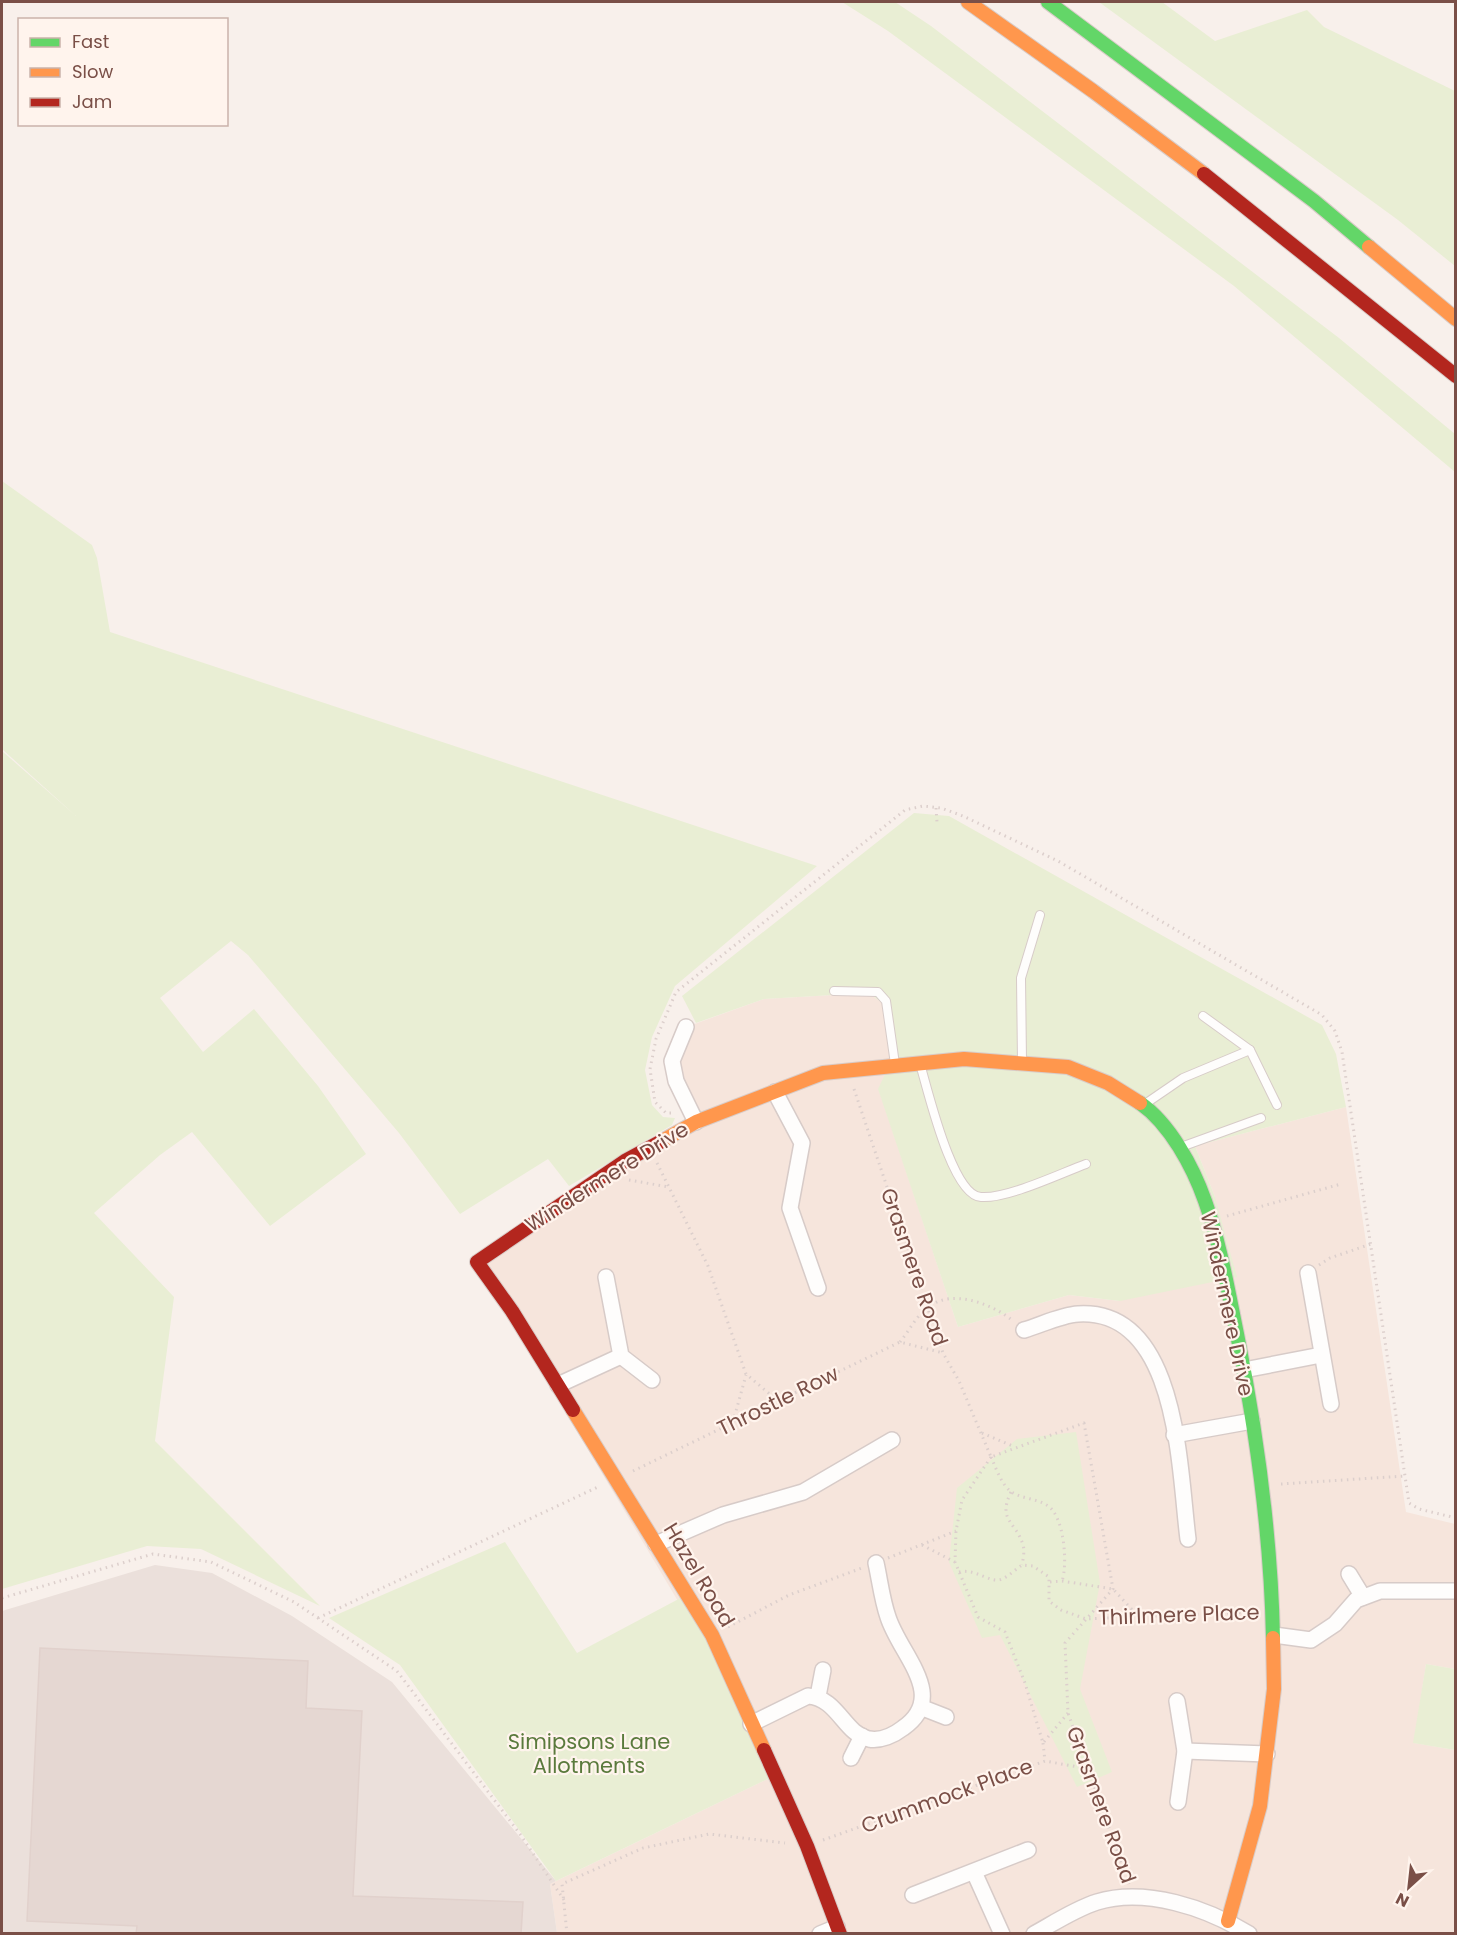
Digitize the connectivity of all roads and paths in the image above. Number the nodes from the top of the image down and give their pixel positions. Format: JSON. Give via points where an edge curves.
{"nodes":[{"id":1,"x":968,"y":2,"type":"edge"},
{"id":2,"x":1048,"y":2,"type":"edge"},
{"id":3,"x":1455,"y":319,"type":"edge"},
{"id":4,"x":1455,"y":376,"type":"edge"},
{"id":5,"x":936,"y":808,"type":"dead end"},
{"id":6,"x":937,"y":822,"type":"dead end"},
{"id":7,"x":1040,"y":915,"type":"dead end"},
{"id":8,"x":834,"y":991,"type":"dead end"},
{"id":9,"x":1203,"y":1016,"type":"dead end"},
{"id":10,"x":686,"y":1027,"type":"dead end"},
{"id":11,"x":1250,"y":1050,"type":"junction"},
{"id":12,"x":920,"y":1062,"type":"junction"},
{"id":13,"x":1022,"y":1063,"type":"junction"},
{"id":14,"x":896,"y":1065,"type":"junction"},
{"id":15,"x":849,"y":1072,"type":"junction"},
{"id":16,"x":775,"y":1092,"type":"junction"},
{"id":17,"x":1143,"y":1105,"type":"junction"},
{"id":18,"x":1277,"y":1105,"type":"dead end"},
{"id":19,"x":1261,"y":1118,"type":"dead end"},
{"id":20,"x":696,"y":1122,"type":"junction"},
{"id":21,"x":650,"y":1148,"type":"junction"},
{"id":22,"x":1178,"y":1148,"type":"junction"},
{"id":23,"x":1086,"y":1164,"type":"dead end"},
{"id":24,"x":602,"y":1176,"type":"junction"},
{"id":25,"x":1341,"y":1184,"type":"dead end"},
{"id":26,"x":669,"y":1187,"type":"junction"},
{"id":27,"x":1210,"y":1221,"type":"junction"},
{"id":28,"x":1371,"y":1244,"type":"dead end"},
{"id":29,"x":477,"y":1263,"type":"joint"},
{"id":30,"x":1308,"y":1273,"type":"joint"},
{"id":31,"x":606,"y":1276,"type":"dead end"},
{"id":32,"x":818,"y":1288,"type":"dead end"},
{"id":33,"x":927,"y":1307,"type":"junction"},
{"id":34,"x":1024,"y":1330,"type":"joint"},
{"id":35,"x":900,"y":1342,"type":"junction"},
{"id":36,"x":943,"y":1353,"type":"junction"},
{"id":37,"x":1321,"y":1355,"type":"junction"},
{"id":38,"x":621,"y":1356,"type":"junction"},
{"id":39,"x":1244,"y":1370,"type":"junction"},
{"id":40,"x":746,"y":1374,"type":"junction"},
{"id":41,"x":652,"y":1380,"type":"dead end"},
{"id":42,"x":558,"y":1384,"type":"junction"},
{"id":43,"x":778,"y":1401,"type":"junction"},
{"id":44,"x":1331,"y":1404,"type":"dead end"},
{"id":45,"x":1252,"y":1421,"type":"junction"},
{"id":46,"x":733,"y":1422,"type":"junction"},
{"id":47,"x":981,"y":1433,"type":"junction"},
{"id":48,"x":1174,"y":1435,"type":"junction"},
{"id":49,"x":892,"y":1440,"type":"dead end"},
{"id":50,"x":1017,"y":1447,"type":"junction"},
{"id":51,"x":991,"y":1457,"type":"junction"},
{"id":52,"x":1405,"y":1476,"type":"dead end"},
{"id":53,"x":616,"y":1479,"type":"junction"},
{"id":54,"x":1262,"y":1485,"type":"junction"},
{"id":55,"x":1011,"y":1492,"type":"junction"},
{"id":56,"x":956,"y":1531,"type":"junction"},
{"id":57,"x":1188,"y":1539,"type":"dead end"},
{"id":58,"x":656,"y":1544,"type":"junction"},
{"id":59,"x":921,"y":1545,"type":"junction"},
{"id":60,"x":955,"y":1562,"type":"junction"},
{"id":61,"x":876,"y":1563,"type":"junction"},
{"id":62,"x":1023,"y":1564,"type":"junction"},
{"id":63,"x":959,"y":1572,"type":"junction"},
{"id":64,"x":1349,"y":1574,"type":"dead end"},
{"id":65,"x":1062,"y":1581,"type":"junction"},
{"id":66,"x":1050,"y":1582,"type":"junction"},
{"id":67,"x":1113,"y":1590,"type":"junction"},
{"id":68,"x":1455,"y":1591,"type":"edge"},
{"id":69,"x":1363,"y":1597,"type":"junction"},
{"id":70,"x":2,"y":1598,"type":"edge"},
{"id":71,"x":1273,"y":1612,"type":"junction"},
{"id":72,"x":1137,"y":1615,"type":"junction"},
{"id":73,"x":318,"y":1618,"type":"junction"},
{"id":74,"x":1086,"y":1619,"type":"junction"},
{"id":75,"x":712,"y":1635,"type":"junction"},
{"id":76,"x":1274,"y":1635,"type":"junction"},
{"id":77,"x":823,"y":1670,"type":"dead end"},
{"id":78,"x":818,"y":1696,"type":"junction"},
{"id":79,"x":1177,"y":1701,"type":"dead end"},
{"id":80,"x":923,"y":1708,"type":"junction"},
{"id":81,"x":1068,"y":1713,"type":"junction"},
{"id":82,"x":946,"y":1718,"type":"dead end"},
{"id":83,"x":751,"y":1724,"type":"junction"},
{"id":84,"x":862,"y":1736,"type":"junction"},
{"id":85,"x":1043,"y":1743,"type":"junction"},
{"id":86,"x":1185,"y":1751,"type":"junction"},
{"id":87,"x":1267,"y":1754,"type":"junction"},
{"id":88,"x":851,"y":1758,"type":"dead end"},
{"id":89,"x":1045,"y":1761,"type":"junction"},
{"id":90,"x":1089,"y":1769,"type":"junction"},
{"id":91,"x":1178,"y":1802,"type":"dead end"},
{"id":92,"x":807,"y":1846,"type":"junction"},
{"id":93,"x":1028,"y":1850,"type":"dead end"},
{"id":94,"x":974,"y":1872,"type":"junction"},
{"id":95,"x":913,"y":1895,"type":"dead end"},
{"id":96,"x":1134,"y":1897,"type":"junction"},
{"id":97,"x":564,"y":1900,"type":"junction"},
{"id":98,"x":1228,"y":1921,"type":"junction"},
{"id":99,"x":838,"y":1930,"type":"edge"},
{"id":100,"x":567,"y":1934,"type":"edge"},
{"id":101,"x":820,"y":1934,"type":"edge"},
{"id":102,"x":1002,"y":1934,"type":"edge"},
{"id":103,"x":1034,"y":1934,"type":"edge"},
{"id":104,"x":1249,"y":1934,"type":"edge"}],
"edges":[{"from":1,"to":4,"type":"main road","via":[[1292,241]]},
{"from":2,"to":3,"type":"main road","via":[[1314,201]]},
{"from":5,"to":6,"type":"path"},
{"from":7,"to":13,"type":"lane","via":[[1021,978]]},
{"from":8,"to":14,"type":"lane","via":[[878,992],[886,1000]]},
{"from":9,"to":11,"type":"lane"},
{"from":10,"to":20,"type":"street","via":[[672,1061],[676,1081]]},
{"from":11,"to":17,"type":"lane","via":[[1183,1078]]},
{"from":11,"to":18,"type":"lane"},
{"from":12,"to":13,"type":"main road","name":"Windermere Drive","via":[[964,1059]]},
{"from":12,"to":14,"type":"main road","name":"Windermere Drive"},
{"from":12,"to":23,"type":"lane","via":[[939,1132],[966,1191],[978,1197],[996,1197]]},
{"from":13,"to":17,"type":"main road","name":"Windermere Drive","via":[[1068,1067],[1107,1083]]},
{"from":14,"to":15,"type":"main road","name":"Windermere Drive"},
{"from":15,"to":16,"type":"main road","name":"Windermere Drive","via":[[824,1073]]},
{"from":15,"to":33,"type":"path","name":"Grasmere Road"},
{"from":16,"to":20,"type":"main road","name":"Windermere Drive"},
{"from":16,"to":32,"type":"street","via":[[802,1143],[790,1208]]},
{"from":17,"to":22,"type":"main road","name":"Windermere Drive"},
{"from":19,"to":22,"type":"lane"},
{"from":20,"to":21,"type":"main road","name":"Windermere Drive"},
{"from":21,"to":24,"type":"main road","name":"Windermere Drive"},
{"from":21,"to":26,"type":"path"},
{"from":22,"to":27,"type":"main road","name":"Windermere Drive","via":[[1188,1163]]},
{"from":24,"to":26,"type":"path"},
{"from":24,"to":29,"type":"main road","name":"Windermere Drive"},
{"from":25,"to":27,"type":"path"},
{"from":26,"to":40,"type":"path","via":[[708,1266]]},
{"from":27,"to":39,"type":"main road","name":"Windermere Drive"},
{"from":28,"to":30,"type":"path","via":[[1330,1258]]},
{"from":29,"to":42,"type":"main road","name":"Hazel Road"},
{"from":30,"to":37,"type":"street"},
{"from":31,"to":38,"type":"street"},
{"from":33,"to":34,"type":"path","via":[[941,1299],[963,1300],[1002,1312]]},
{"from":33,"to":35,"type":"path"},
{"from":33,"to":36,"type":"path","name":"Grasmere Road"},
{"from":34,"to":48,"type":"street","via":[[1077,1314],[1101,1317],[1127,1328],[1148,1348],[1164,1382]]},
{"from":35,"to":36,"type":"path"},
{"from":35,"to":43,"type":"path","name":"Throstle Row"},
{"from":36,"to":47,"type":"path","name":"Grasmere Road"},
{"from":37,"to":39,"type":"street"},
{"from":37,"to":44,"type":"street"},
{"from":38,"to":41,"type":"street"},
{"from":38,"to":42,"type":"street"},
{"from":39,"to":45,"type":"main road","name":"Windermere Drive"},
{"from":40,"to":43,"type":"path"},
{"from":40,"to":46,"type":"path"},
{"from":42,"to":53,"type":"main road","name":"Hazel Road"},
{"from":43,"to":46,"type":"path","name":"Throstle Row"},
{"from":45,"to":48,"type":"street","name":"Windermere Drive"},
{"from":45,"to":54,"type":"main road","name":"Windermere Drive"},
{"from":46,"to":53,"type":"path","name":"Throstle Row"},
{"from":47,"to":50,"type":"path"},
{"from":47,"to":51,"type":"path","name":"Grasmere Road"},
{"from":48,"to":57,"type":"street"},
{"from":49,"to":58,"type":"street","via":[[803,1492],[723,1515]]},
{"from":50,"to":51,"type":"path"},
{"from":50,"to":67,"type":"path","via":[[1084,1423]]},
{"from":51,"to":55,"type":"path"},
{"from":51,"to":56,"type":"path","name":"Grasmere Road","via":[[962,1500]]},
{"from":52,"to":54,"type":"path"},
{"from":53,"to":58,"type":"main road","name":"Hazel Road"},
{"from":53,"to":73,"type":"path","name":"Throstle Row"},
{"from":54,"to":71,"type":"main road","name":"Windermere Drive"},
{"from":55,"to":62,"type":"path","via":[[1006,1517],[1023,1546]]},
{"from":55,"to":65,"type":"path","via":[[1050,1506],[1058,1515],[1065,1560]]},
{"from":56,"to":59,"type":"path"},
{"from":56,"to":60,"type":"path","name":"Grasmere Road"},
{"from":58,"to":75,"type":"main road","name":"Hazel Road"},
{"from":59,"to":60,"type":"path"},
{"from":59,"to":61,"type":"path"},
{"from":60,"to":63,"type":"path","name":"Grasmere Road"},
{"from":61,"to":75,"type":"path","via":[[789,1596]]},
{"from":61,"to":80,"type":"street","via":[[887,1616],[916,1670]]},
{"from":62,"to":63,"type":"path","via":[[997,1580],[968,1570]]},
{"from":62,"to":66,"type":"path","via":[[1043,1570]]},
{"from":63,"to":85,"type":"path","name":"Grasmere Road","via":[[978,1617],[1005,1632]]},
{"from":64,"to":69,"type":"street"},
{"from":65,"to":66,"type":"path"},
{"from":65,"to":67,"type":"path"},
{"from":66,"to":74,"type":"path","via":[[1049,1601]]},
{"from":67,"to":72,"type":"path"},
{"from":67,"to":74,"type":"path","name":"Grasmere Road"},
{"from":68,"to":69,"type":"street","via":[[1380,1590]]},
{"from":69,"to":76,"type":"street","via":[[1311,1640]]},
{"from":70,"to":73,"type":"path","via":[[153,1554],[211,1562],[294,1602]]},
{"from":71,"to":72,"type":"path","name":"Thirlmere Place"},
{"from":71,"to":76,"type":"main road","name":"Windermere Drive"},
{"from":72,"to":74,"type":"path","name":"Thirlmere Place"},
{"from":73,"to":97,"type":"path","via":[[397,1671],[520,1834]]},
{"from":74,"to":81,"type":"path","name":"Grasmere Road","via":[[1065,1643]]},
{"from":75,"to":83,"type":"main road","name":"Hazel Road"},
{"from":76,"to":87,"type":"main road","name":"Windermere Drive","via":[[1274,1689]]},
{"from":77,"to":78,"type":"street"},
{"from":78,"to":83,"type":"street","via":[[808,1696]]},
{"from":78,"to":84,"type":"street"},
{"from":79,"to":86,"type":"street"},
{"from":80,"to":82,"type":"street"},
{"from":80,"to":84,"type":"street","via":[[896,1733],[877,1739]]},
{"from":81,"to":85,"type":"path","name":"Grasmere Road"},
{"from":81,"to":90,"type":"path","name":"Grasmere Road"},
{"from":83,"to":92,"type":"main road","name":"Hazel Road"},
{"from":84,"to":88,"type":"street"},
{"from":85,"to":89,"type":"path"},
{"from":86,"to":87,"type":"street"},
{"from":86,"to":91,"type":"street"},
{"from":87,"to":98,"type":"main road","name":"Windermere Drive","via":[[1260,1806]]},
{"from":89,"to":90,"type":"path","name":"Crummock Place"},
{"from":89,"to":92,"type":"path","name":"Crummock Place"},
{"from":90,"to":96,"type":"path","name":"Grasmere Road"},
{"from":92,"to":97,"type":"path","via":[[709,1834],[643,1848],[561,1884]]},
{"from":92,"to":99,"type":"main road","name":"Hazel Road"},
{"from":93,"to":94,"type":"street"},
{"from":94,"to":95,"type":"street"},
{"from":94,"to":102,"type":"street"},
{"from":96,"to":98,"type":"street","via":[[1181,1905]]},
{"from":96,"to":103,"type":"street","via":[[1097,1902]]},
{"from":97,"to":100,"type":"path"},
{"from":98,"to":104,"type":"street"},
{"from":99,"to":101,"type":"street"}]}
